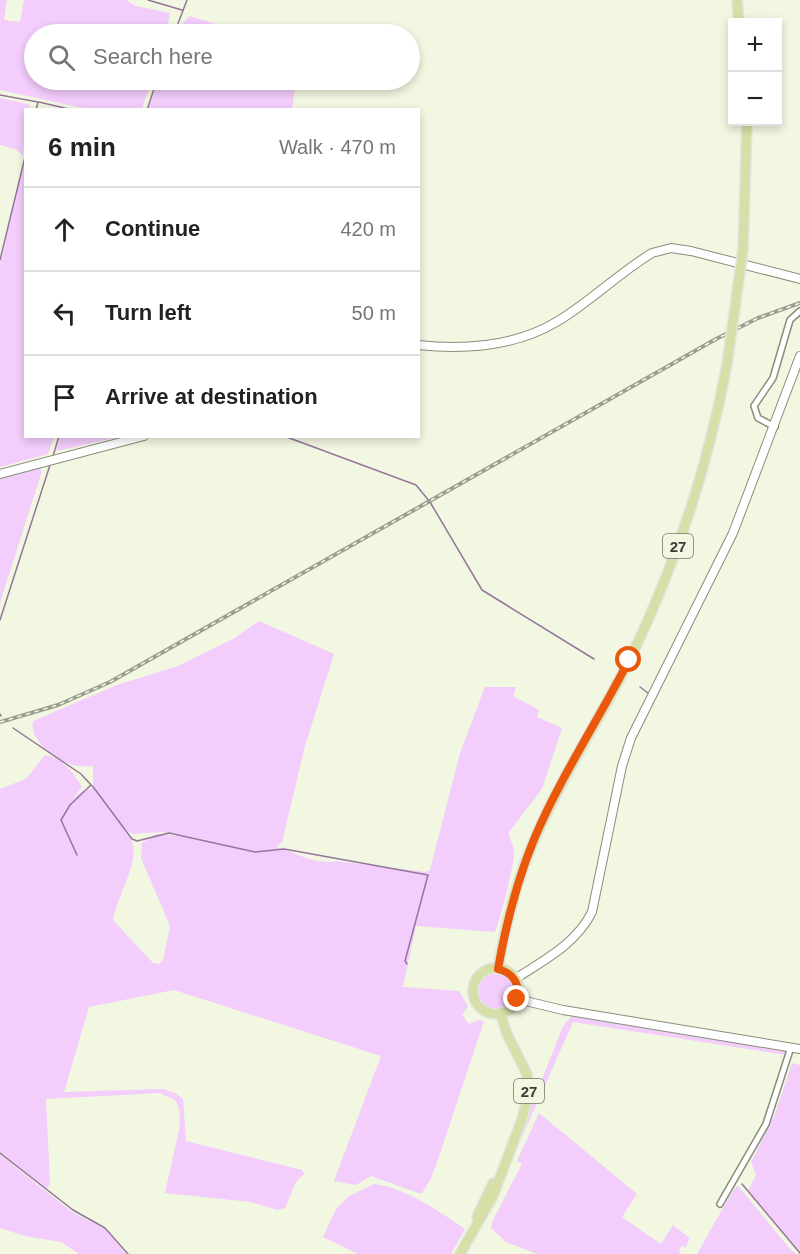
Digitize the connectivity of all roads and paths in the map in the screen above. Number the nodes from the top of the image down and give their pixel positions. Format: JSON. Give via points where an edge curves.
{"nodes":[{"id":1,"x":736,"y":0,"type":"edge"},
{"id":2,"x":738,"y":18,"type":"edge"},
{"id":3,"x":747,"y":126,"type":"edge"},
{"id":4,"x":800,"y":279,"type":"edge"},
{"id":5,"x":800,"y":311,"type":"edge"},
{"id":6,"x":420,"y":345,"type":"edge"},
{"id":7,"x":800,"y":356,"type":"edge"},
{"id":8,"x":774,"y":427,"type":"junction"},
{"id":9,"x":136,"y":438,"type":"edge"},
{"id":10,"x":0,"y":474,"type":"edge"},
{"id":11,"x":498,"y":969,"type":"junction"},
{"id":12,"x":514,"y":979,"type":"junction"},
{"id":13,"x":517,"y":999,"type":"junction"},
{"id":14,"x":500,"y":1013,"type":"junction"},
{"id":15,"x":791,"y":1047,"type":"junction"},
{"id":16,"x":800,"y":1049,"type":"edge"},
{"id":17,"x":720,"y":1204,"type":"dead end"},
{"id":18,"x":460,"y":1254,"type":"edge"}],
"edges":[{"from":1,"to":2,"type":"main road"},
{"from":3,"to":11,"type":"main road","number":"27","bridge":true,"via":[[743,250],[727,364],[703,468],[672,561],[629,660],[536,835],[511,906]]},
{"from":4,"to":6,"type":"main road","via":[[671,248],[652,252],[559,321],[538,331],[477,347]]},
{"from":5,"to":8,"type":"street","via":[[790,320],[773,378],[754,406],[757,417]]},
{"from":7,"to":8,"type":"main road"},
{"from":8,"to":12,"type":"main road","via":[[724,554],[631,738],[592,912],[567,944]]},
{"from":9,"to":10,"type":"main road"},
{"from":11,"to":12,"type":"main road"},
{"from":11,"to":14,"type":"main road","via":[[480,975],[473,993],[480,1008]]},
{"from":12,"to":13,"type":"main road"},
{"from":13,"to":14,"type":"main road"},
{"from":13,"to":15,"type":"main road"},
{"from":14,"to":18,"type":"main road","number":"27","via":[[525,1069],[529,1090],[502,1169],[483,1200]]},
{"from":15,"to":16,"type":"main road"},
{"from":15,"to":17,"type":"street","via":[[766,1124]]}]}
